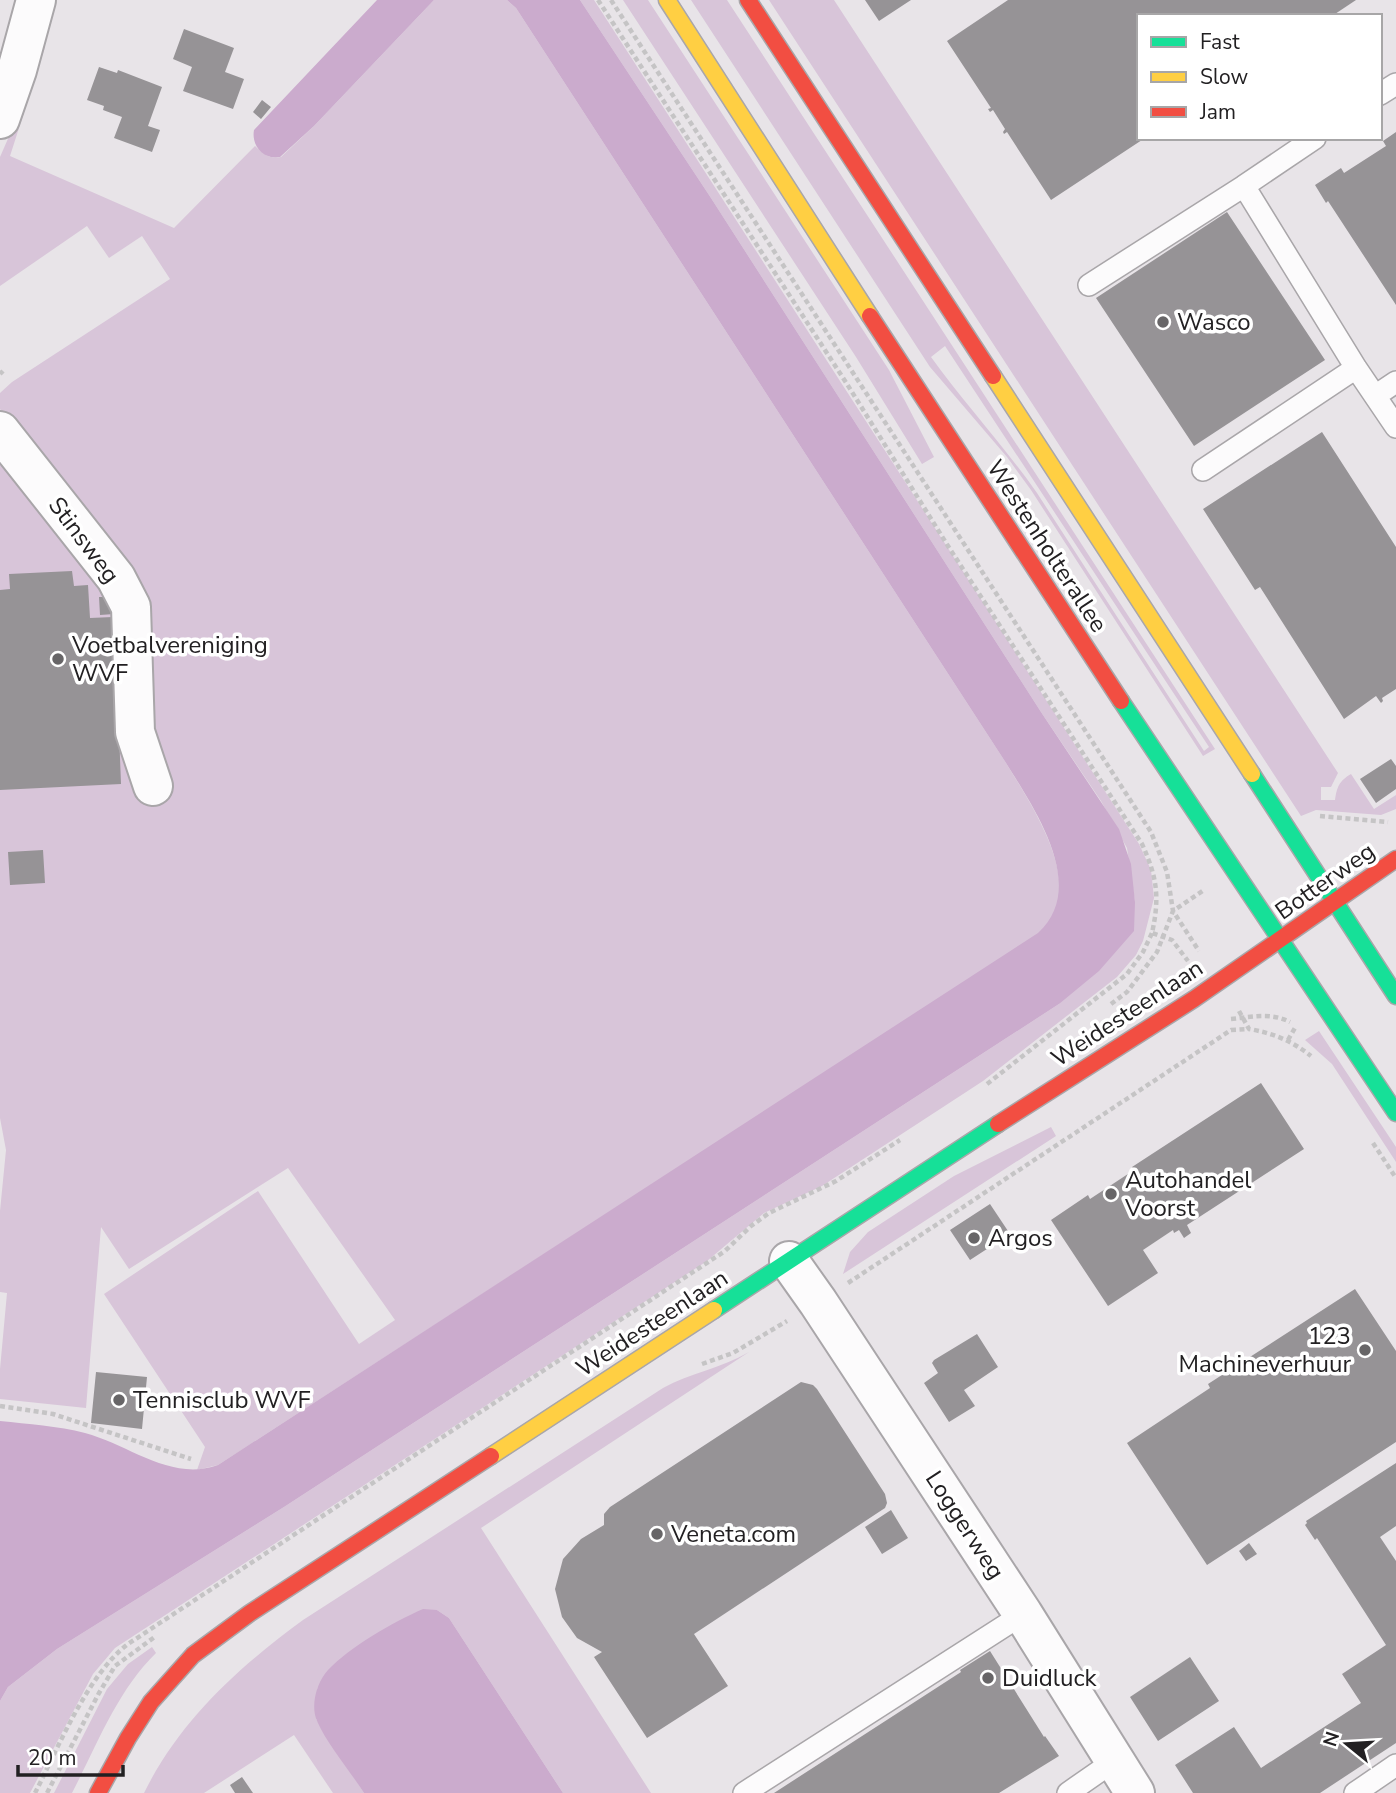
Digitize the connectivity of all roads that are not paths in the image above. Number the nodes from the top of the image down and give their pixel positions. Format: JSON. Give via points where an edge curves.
{"nodes":[{"id":1,"x":36,"y":0,"type":"edge"},
{"id":2,"x":667,"y":0,"type":"edge"},
{"id":3,"x":748,"y":0,"type":"edge"},
{"id":4,"x":0,"y":119,"type":"edge"},
{"id":5,"x":1312,"y":140,"type":"edge"},
{"id":6,"x":1244,"y":186,"type":"junction"},
{"id":7,"x":1089,"y":285,"type":"dead end"},
{"id":8,"x":1356,"y":369,"type":"junction"},
{"id":9,"x":1396,"y":382,"type":"edge"},
{"id":10,"x":1376,"y":396,"type":"junction"},
{"id":11,"x":1396,"y":427,"type":"edge"},
{"id":12,"x":0,"y":431,"type":"edge"},
{"id":13,"x":1203,"y":470,"type":"dead end"},
{"id":14,"x":153,"y":786,"type":"dead end"},
{"id":15,"x":1396,"y":859,"type":"edge"},
{"id":16,"x":1334,"y":901,"type":"junction"},
{"id":17,"x":1279,"y":939,"type":"junction"},
{"id":18,"x":1396,"y":996,"type":"edge"},
{"id":19,"x":1396,"y":1113,"type":"edge"},
{"id":20,"x":789,"y":1261,"type":"junction"},
{"id":21,"x":1023,"y":1614,"type":"junction"},
{"id":22,"x":1114,"y":1761,"type":"junction"},
{"id":23,"x":1396,"y":1765,"type":"edge"},
{"id":24,"x":98,"y":1793,"type":"edge"},
{"id":25,"x":744,"y":1793,"type":"edge"},
{"id":26,"x":1068,"y":1793,"type":"edge"},
{"id":27,"x":1135,"y":1793,"type":"edge"},
{"id":28,"x":1355,"y":1793,"type":"edge"}],
"edges":[{"from":1,"to":4,"type":"street"},
{"from":2,"to":17,"type":"main road","name":"Westenholterallee","via":[[1038,576]]},
{"from":3,"to":16,"type":"main road","name":"Westenholterallee"},
{"from":5,"to":6,"type":"lane"},
{"from":6,"to":7,"type":"lane"},
{"from":6,"to":8,"type":"lane"},
{"from":8,"to":10,"type":"lane"},
{"from":8,"to":13,"type":"lane"},
{"from":9,"to":10,"type":"lane"},
{"from":10,"to":11,"type":"lane"},
{"from":12,"to":14,"type":"street","name":"Stinsweg","via":[[116,578],[131,607],[135,732]]},
{"from":15,"to":16,"type":"main road","name":"Botterweg"},
{"from":16,"to":17,"type":"main road","name":"Botterweg"},
{"from":16,"to":18,"type":"main road","name":"Westenholterallee"},
{"from":17,"to":19,"type":"main road","name":"Westenholterallee"},
{"from":17,"to":20,"type":"main road","name":"Weidesteenlaan"},
{"from":20,"to":21,"type":"street","name":"Loggerweg"},
{"from":20,"to":24,"type":"main road","name":"Weidesteenlaan","via":[[193,1654],[141,1716]]},
{"from":21,"to":22,"type":"street","name":"Loggerweg"},
{"from":21,"to":25,"type":"lane"},
{"from":22,"to":26,"type":"lane"},
{"from":22,"to":27,"type":"street","name":"Loggerweg"},
{"from":23,"to":28,"type":"lane"}]}
